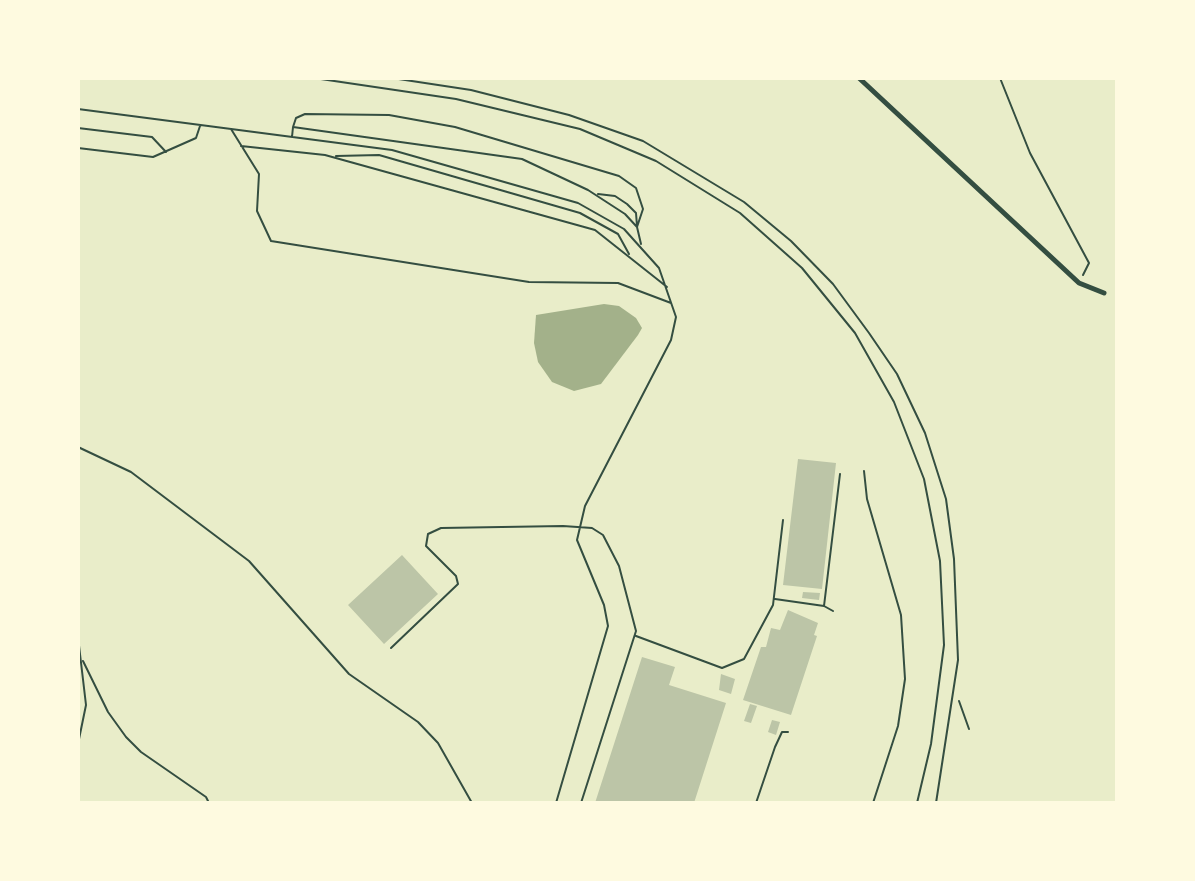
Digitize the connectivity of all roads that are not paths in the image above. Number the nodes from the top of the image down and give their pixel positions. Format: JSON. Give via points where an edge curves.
{"nodes":[{"id":1,"x":314,"y":78,"type":"edge"},
{"id":2,"x":392,"y":78,"type":"edge"},
{"id":3,"x":859,"y":78,"type":"edge"},
{"id":4,"x":78,"y":109,"type":"edge"},
{"id":5,"x":200,"y":124,"type":"junction"},
{"id":6,"x":293,"y":127,"type":"junction"},
{"id":7,"x":78,"y":128,"type":"edge"},
{"id":8,"x":231,"y":128,"type":"junction"},
{"id":9,"x":292,"y":137,"type":"junction"},
{"id":10,"x":241,"y":146,"type":"junction"},
{"id":11,"x":78,"y":148,"type":"edge"},
{"id":12,"x":167,"y":152,"type":"junction"},
{"id":13,"x":331,"y":156,"type":"junction"},
{"id":14,"x":594,"y":194,"type":"junction"},
{"id":15,"x":637,"y":227,"type":"junction"},
{"id":16,"x":642,"y":245,"type":"junction"},
{"id":17,"x":630,"y":256,"type":"junction"},
{"id":18,"x":668,"y":288,"type":"junction"},
{"id":19,"x":1104,"y":293,"type":"dead end"},
{"id":20,"x":673,"y":304,"type":"junction"},
{"id":21,"x":78,"y":447,"type":"edge"},
{"id":22,"x":864,"y":471,"type":"dead end"},
{"id":23,"x":840,"y":474,"type":"dead end"},
{"id":24,"x":783,"y":520,"type":"dead end"},
{"id":25,"x":774,"y":599,"type":"junction"},
{"id":26,"x":824,"y":606,"type":"junction"},
{"id":27,"x":833,"y":611,"type":"dead end"},
{"id":28,"x":635,"y":635,"type":"junction"},
{"id":29,"x":78,"y":637,"type":"edge"},
{"id":30,"x":391,"y":648,"type":"dead end"},
{"id":31,"x":83,"y":661,"type":"junction"},
{"id":32,"x":788,"y":732,"type":"dead end"},
{"id":33,"x":78,"y":744,"type":"edge"},
{"id":34,"x":209,"y":803,"type":"edge"},
{"id":35,"x":472,"y":803,"type":"edge"},
{"id":36,"x":556,"y":803,"type":"edge"},
{"id":37,"x":581,"y":803,"type":"edge"},
{"id":38,"x":756,"y":803,"type":"edge"},
{"id":39,"x":873,"y":803,"type":"edge"},
{"id":40,"x":917,"y":803,"type":"edge"},
{"id":41,"x":936,"y":803,"type":"edge"}],
"edges":[{"from":1,"to":40,"type":"lane","via":[[456,99],[580,129],[656,161],[740,213],[802,268],[863,347],[894,402],[924,479],[940,561],[944,645]]},
{"from":2,"to":41,"type":"lane","via":[[471,90],[643,141],[744,202],[833,284],[897,374],[925,433],[946,499],[958,660]]},
{"from":3,"to":19,"type":"street","via":[[1079,283]]},
{"from":4,"to":5,"type":"lane"},
{"from":5,"to":8,"type":"lane"},
{"from":5,"to":12,"type":"lane","via":[[196,138]]},
{"from":6,"to":9,"type":"lane"},
{"from":6,"to":14,"type":"lane","via":[[522,159]]},
{"from":6,"to":15,"type":"lane","via":[[305,114],[389,115],[455,127],[619,176],[636,188],[643,209]]},
{"from":7,"to":12,"type":"lane","via":[[152,137]]},
{"from":8,"to":9,"type":"lane"},
{"from":8,"to":10,"type":"lane"},
{"from":9,"to":16,"type":"lane","via":[[392,150],[578,203]]},
{"from":10,"to":13,"type":"lane"},
{"from":10,"to":20,"type":"lane","via":[[259,174],[257,211],[271,241],[529,282],[618,283]]},
{"from":11,"to":12,"type":"lane","via":[[153,157]]},
{"from":13,"to":17,"type":"lane","via":[[595,230]]},
{"from":13,"to":17,"type":"lane","via":[[379,155],[580,213],[618,234]]},
{"from":14,"to":15,"type":"lane"},
{"from":14,"to":15,"type":"lane","via":[[615,196],[627,204],[636,213]]},
{"from":15,"to":16,"type":"lane"},
{"from":16,"to":18,"type":"lane"},
{"from":17,"to":18,"type":"lane"},
{"from":18,"to":20,"type":"lane"},
{"from":20,"to":36,"type":"lane","via":[[671,340],[585,506],[577,540],[608,626]]},
{"from":21,"to":35,"type":"lane","via":[[131,472],[249,561],[349,674],[418,722],[438,743]]},
{"from":22,"to":39,"type":"lane","via":[[867,499],[901,615],[905,679],[898,726]]},
{"from":23,"to":26,"type":"lane"},
{"from":24,"to":25,"type":"lane"},
{"from":25,"to":26,"type":"lane"},
{"from":25,"to":28,"type":"lane","via":[[754,644],[733,666],[722,668]]},
{"from":26,"to":27,"type":"lane"},
{"from":28,"to":30,"type":"lane","via":[[619,566],[603,535],[592,528],[441,528],[428,534],[426,546],[458,584]]},
{"from":28,"to":37,"type":"lane"},
{"from":29,"to":31,"type":"lane"},
{"from":31,"to":33,"type":"lane","via":[[86,705]]},
{"from":31,"to":34,"type":"lane","via":[[126,737]]},
{"from":32,"to":38,"type":"lane","via":[[782,732],[775,747]]}]}
